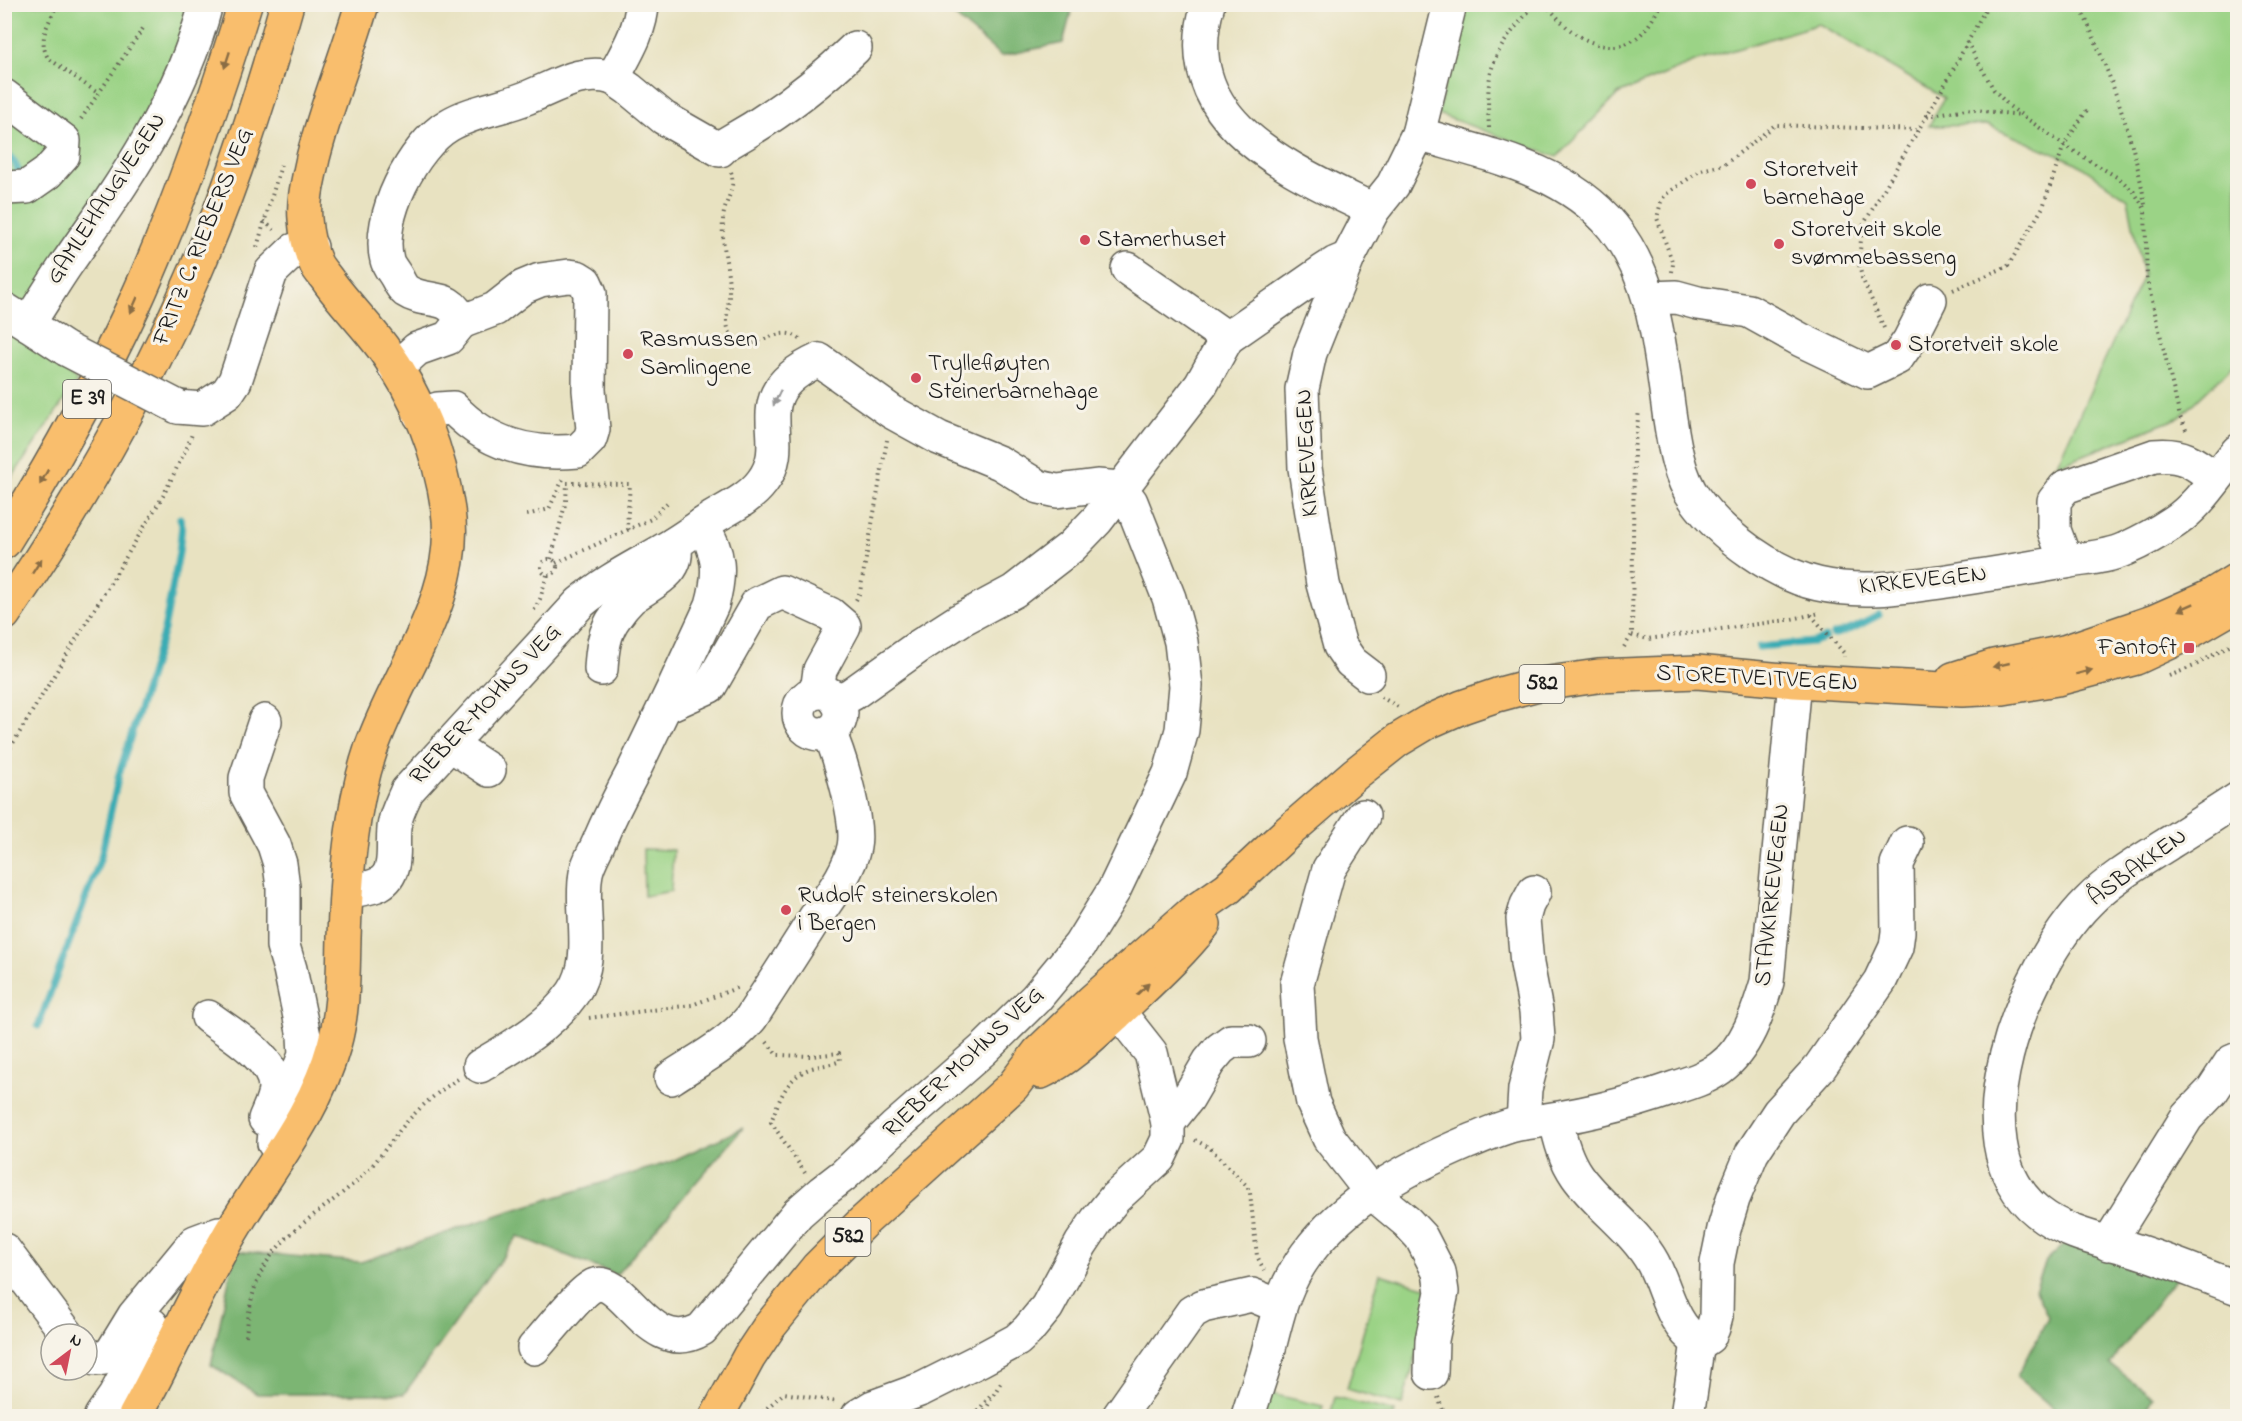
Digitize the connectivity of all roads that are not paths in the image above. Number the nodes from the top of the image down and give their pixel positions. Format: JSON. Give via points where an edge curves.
{"nodes":[{"id":1,"x":206,"y":4,"type":"edge"},
{"id":2,"x":245,"y":4,"type":"edge"},
{"id":3,"x":287,"y":4,"type":"edge"},
{"id":4,"x":292,"y":4,"type":"edge"},
{"id":5,"x":362,"y":4,"type":"edge"},
{"id":6,"x":375,"y":4,"type":"edge"},
{"id":7,"x":642,"y":4,"type":"edge"},
{"id":8,"x":1208,"y":4,"type":"edge"},
{"id":9,"x":1450,"y":4,"type":"edge"},
{"id":10,"x":350,"y":46,"type":"junction"},
{"id":11,"x":855,"y":48,"type":"dead end"},
{"id":12,"x":268,"y":71,"type":"junction"},
{"id":13,"x":613,"y":78,"type":"junction"},
{"id":14,"x":4,"y":96,"type":"edge"},
{"id":15,"x":1418,"y":134,"type":"junction"},
{"id":16,"x":7,"y":184,"type":"edge"},
{"id":17,"x":1373,"y":210,"type":"junction"},
{"id":18,"x":311,"y":247,"type":"junction"},
{"id":19,"x":1348,"y":258,"type":"junction"},
{"id":20,"x":1128,"y":269,"type":"dead end"},
{"id":21,"x":1658,"y":297,"type":"junction"},
{"id":22,"x":1930,"y":300,"type":"road end"},
{"id":23,"x":13,"y":320,"type":"edge"},
{"id":24,"x":461,"y":322,"type":"junction"},
{"id":25,"x":1227,"y":338,"type":"junction"},
{"id":26,"x":394,"y":366,"type":"junction"},
{"id":27,"x":420,"y":414,"type":"junction"},
{"id":28,"x":2238,"y":451,"type":"edge"},
{"id":29,"x":2215,"y":478,"type":"junction"},
{"id":30,"x":1120,"y":488,"type":"junction"},
{"id":31,"x":702,"y":525,"type":"junction"},
{"id":32,"x":4,"y":542,"type":"edge"},
{"id":33,"x":674,"y":544,"type":"junction"},
{"id":34,"x":2066,"y":562,"type":"junction"},
{"id":35,"x":2238,"y":579,"type":"edge"},
{"id":36,"x":2238,"y":604,"type":"edge"},
{"id":37,"x":4,"y":614,"type":"edge"},
{"id":38,"x":602,"y":669,"type":"dead end"},
{"id":39,"x":1368,"y":675,"type":"dead end"},
{"id":40,"x":1795,"y":681,"type":"junction"},
{"id":41,"x":1922,"y":688,"type":"junction"},
{"id":42,"x":666,"y":706,"type":"junction"},
{"id":43,"x":828,"y":708,"type":"junction"},
{"id":44,"x":265,"y":721,"type":"dead end"},
{"id":45,"x":451,"y":745,"type":"junction"},
{"id":46,"x":489,"y":770,"type":"dead end"},
{"id":47,"x":2238,"y":799,"type":"edge"},
{"id":48,"x":1363,"y":816,"type":"dead end"},
{"id":49,"x":1907,"y":843,"type":"dead end"},
{"id":50,"x":347,"y":892,"type":"junction"},
{"id":51,"x":1534,"y":892,"type":"dead end"},
{"id":52,"x":1103,"y":1013,"type":"junction"},
{"id":53,"x":208,"y":1017,"type":"dead end"},
{"id":54,"x":1249,"y":1041,"type":"dead end"},
{"id":55,"x":2238,"y":1059,"type":"edge"},
{"id":56,"x":480,"y":1066,"type":"road end"},
{"id":57,"x":671,"y":1078,"type":"dead end"},
{"id":58,"x":1556,"y":1120,"type":"junction"},
{"id":59,"x":1522,"y":1123,"type":"junction"},
{"id":60,"x":1168,"y":1130,"type":"junction"},
{"id":61,"x":279,"y":1146,"type":"junction"},
{"id":62,"x":1371,"y":1192,"type":"junction"},
{"id":63,"x":229,"y":1235,"type":"junction"},
{"id":64,"x":2108,"y":1244,"type":"junction"},
{"id":65,"x":4,"y":1250,"type":"edge"},
{"id":66,"x":2238,"y":1288,"type":"edge"},
{"id":67,"x":1284,"y":1295,"type":"junction"},
{"id":68,"x":193,"y":1305,"type":"junction"},
{"id":69,"x":58,"y":1322,"type":"edge"},
{"id":70,"x":1698,"y":1342,"type":"junction"},
{"id":71,"x":534,"y":1348,"type":"dead end"},
{"id":72,"x":99,"y":1359,"type":"edge"},
{"id":73,"x":1431,"y":1373,"type":"dead end"},
{"id":74,"x":865,"y":1412,"type":"edge"},
{"id":75,"x":101,"y":1416,"type":"edge"},
{"id":76,"x":135,"y":1416,"type":"edge"},
{"id":77,"x":717,"y":1416,"type":"edge"},
{"id":78,"x":1119,"y":1416,"type":"edge"},
{"id":79,"x":1248,"y":1416,"type":"edge"},
{"id":80,"x":1687,"y":1416,"type":"edge"}],
"edges":[{"from":1,"to":23,"type":"street","name":"GAMLEHAUGVEGEN","via":[[188,64],[123,183],[67,263]]},
{"from":2,"to":32,"type":"main road","name":"FRITZ C. RIEBERS VEG","number":"E 39","one_way":true,"via":[[186,180],[134,304],[81,410]]},
{"from":3,"to":12,"type":"main road","name":"FRITZ C. RIEBERS VEG","number":"E 39"},
{"from":4,"to":12,"type":"main road","number":"E 39"},
{"from":5,"to":10,"type":"main road"},
{"from":6,"to":10,"type":"main road"},
{"from":7,"to":13,"type":"street","via":[[634,39]]},
{"from":8,"to":17,"type":"street","via":[[1200,51],[1204,76],[1234,127],[1285,164]]},
{"from":9,"to":15,"type":"street","name":"KIRKEVEGEN"},
{"from":10,"to":18,"type":"main road","via":[[329,102],[307,185],[305,218]]},
{"from":11,"to":13,"type":"street","via":[[783,110],[720,150],[664,118]]},
{"from":37,"to":12,"type":"main road","name":"FRITZ C. RIEBERS VEG","number":"E 39","one_way":true,"via":[[112,442],[172,324],[219,212]]},
{"from":13,"to":24,"type":"street","via":[[593,73],[575,77],[515,103],[458,120],[436,134],[407,172],[388,219],[387,260],[403,289],[446,302],[458,312]]},
{"from":14,"to":16,"type":"street","via":[[64,141],[63,155],[47,173],[27,187]]},
{"from":15,"to":17,"type":"street","name":"KIRKEVEGEN","via":[[1393,185]]},
{"from":15,"to":21,"type":"street","name":"KIRKEVEGEN","via":[[1490,156],[1580,195],[1612,226]]},
{"from":17,"to":19,"type":"street","name":"KIRKEVEGEN"},
{"from":18,"to":23,"type":"street","name":"GAMLEHAUGVEGEN","bridge":true,"via":[[294,250],[271,272],[235,381],[227,393],[190,408]]},
{"from":18,"to":26,"type":"main road","via":[[316,266]]},
{"from":19,"to":25,"type":"street"},
{"from":19,"to":39,"type":"street","name":"KIRKEVEGEN","via":[[1307,364],[1302,389],[1302,433],[1314,536],[1334,632],[1351,662]]},
{"from":20,"to":25,"type":"street"},
{"from":21,"to":22,"type":"street","via":[[1749,311],[1868,372],[1897,358]]},
{"from":21,"to":34,"type":"street","name":"KIRKEVEGEN","via":[[1674,446],[1684,477],[1694,498],[1711,517],[1763,560],[1790,575],[1816,583],[1873,590]]},
{"from":24,"to":26,"type":"street","via":[[448,338],[417,349]]},
{"from":24,"to":27,"type":"street","via":[[495,309],[523,287],[540,280],[569,276],[585,282],[590,293],[590,439],[578,451],[536,451],[479,432],[453,408]]},
{"from":25,"to":30,"type":"street","via":[[1201,385]]},
{"from":26,"to":27,"type":"main road"},
{"from":27,"to":50,"type":"main road","via":[[440,467],[448,513],[445,573],[371,749],[354,816]]},
{"from":28,"to":29,"type":"street","name":"KIRKEVEGEN"},
{"from":29,"to":34,"type":"street","name":"KIRKEVEGEN","via":[[2176,521],[2124,550]]},
{"from":29,"to":34,"type":"street","via":[[2187,459],[2168,455],[2154,456],[2065,487],[2054,501],[2054,530]]},
{"from":30,"to":31,"type":"street","name":"RIEBER-MOHNS VEG","one_way":true,"via":[[1039,488],[1000,463],[939,438],[892,412],[819,360],[801,368],[775,398],[771,466],[763,481],[752,493]]},
{"from":30,"to":43,"type":"street","via":[[1071,547],[1014,591],[944,631]]},
{"from":30,"to":71,"type":"street","name":"RIEBER-MOHNS VEG","via":[[1131,501],[1169,598],[1181,642],[1186,686],[1184,712],[1170,773],[1104,908],[1080,945],[1011,1024],[798,1213],[698,1331],[682,1336],[664,1333],[614,1290],[597,1284]]},
{"from":31,"to":33,"type":"street","name":"RIEBER-MOHNS VEG"},
{"from":31,"to":42,"type":"street","via":[[716,552],[716,591]]},
{"from":33,"to":38,"type":"street","name":"RIEBER-MOHNS VEG","via":[[674,558],[663,578],[630,599],[614,618],[603,645]]},
{"from":33,"to":45,"type":"street","name":"RIEBER-MOHNS VEG","via":[[601,586],[580,603]]},
{"from":35,"to":41,"type":"main road","name":"STORETVEITVEGEN","number":"582","one_way":true,"via":[[2155,621],[2064,652],[1994,666]]},
{"from":41,"to":36,"type":"main road","name":"STORETVEITVEGEN","number":"582","one_way":true,"via":[[2003,688],[2079,673],[2136,657]]},
{"from":40,"to":41,"type":"main road","name":"STORETVEITVEGEN","number":"582"},
{"from":40,"to":52,"type":"main road","name":"STORETVEITVEGEN","number":"582","via":[[1697,672],[1598,676],[1534,685],[1428,722],[1398,740],[1297,824],[1228,888],[1212,914],[1170,963]]},
{"from":40,"to":58,"type":"street","name":"STAVKIRKEVEGEN","via":[[1767,982],[1753,1024],[1732,1056],[1707,1077],[1656,1095]]},
{"from":42,"to":43,"type":"street","via":[[710,686],[757,604],[782,592],[830,614],[844,626],[820,670]]},
{"from":42,"to":56,"type":"street","via":[[587,869],[583,892],[587,941],[581,979],[550,1019]]},
{"from":43,"to":57,"type":"street","via":[[852,813],[855,844],[851,859],[742,1029]]},
{"from":44,"to":61,"type":"street","via":[[246,778],[246,792],[274,845],[279,864],[283,946],[305,1055],[275,1132]]},
{"from":45,"to":46,"type":"street"},
{"from":45,"to":50,"type":"street","name":"RIEBER-MOHNS VEG","via":[[407,791],[394,823],[393,860],[385,879]]},
{"from":47,"to":64,"type":"street","name":"ÅSBAKKEN","via":[[2132,866],[2088,902],[2050,951],[2018,1020],[2002,1076],[1998,1107],[1999,1139],[2009,1172],[2038,1212]]},
{"from":48,"to":62,"type":"street","via":[[1329,869],[1296,998],[1316,1112],[1329,1138]]},
{"from":49,"to":70,"type":"street","via":[[1897,864],[1896,947],[1880,981],[1820,1067],[1779,1112],[1752,1153],[1724,1229],[1717,1263],[1713,1328],[1709,1337]]},
{"from":50,"to":61,"type":"main road","via":[[344,969],[335,1042],[312,1104]]},
{"from":51,"to":59,"type":"street","via":[[1523,919],[1538,1039],[1525,1089]]},
{"from":52,"to":60,"type":"street","via":[[1157,1084]]},
{"from":52,"to":77,"type":"main road","name":"STORETVEITVEGEN","number":"582","via":[[1049,1068],[1013,1086],[817,1268],[749,1357]]},
{"from":53,"to":61,"type":"street","via":[[259,1056],[271,1071],[274,1097],[262,1136]]},
{"from":54,"to":60,"type":"street","via":[[1231,1041],[1220,1049]]},
{"from":55,"to":64,"type":"street","via":[[2231,1062],[2212,1091],[2187,1117]]},
{"from":58,"to":59,"type":"street","name":"STAVKIRKEVEGEN"},
{"from":58,"to":70,"type":"street","via":[[1566,1157],[1576,1175],[1638,1241],[1680,1327]]},
{"from":59,"to":62,"type":"street","name":"STAVKIRKEVEGEN","via":[[1428,1159]]},
{"from":60,"to":74,"type":"street","via":[[1159,1158],[1097,1220],[1047,1307],[1028,1330],[1017,1340],[932,1384]]},
{"from":61,"to":63,"type":"main road"},
{"from":62,"to":67,"type":"street","name":"STAVKIRKEVEGEN","via":[[1334,1223],[1306,1255]]},
{"from":62,"to":73,"type":"street","via":[[1421,1236],[1439,1272],[1442,1292],[1432,1340]]},
{"from":63,"to":68,"type":"main road"},
{"from":63,"to":72,"type":"street","via":[[219,1233],[195,1242],[134,1316],[112,1352]]},
{"from":64,"to":66,"type":"street","name":"ÅSBAKKEN"},
{"from":65,"to":69,"type":"street"},
{"from":67,"to":78,"type":"street","via":[[1252,1295],[1203,1305],[1192,1312]]},
{"from":67,"to":79,"type":"street","name":"STAVKIRKEVEGEN"},
{"from":68,"to":75,"type":"street","via":[[175,1301],[159,1312]]},
{"from":68,"to":76,"type":"main road"},
{"from":70,"to":80,"type":"street"}]}
